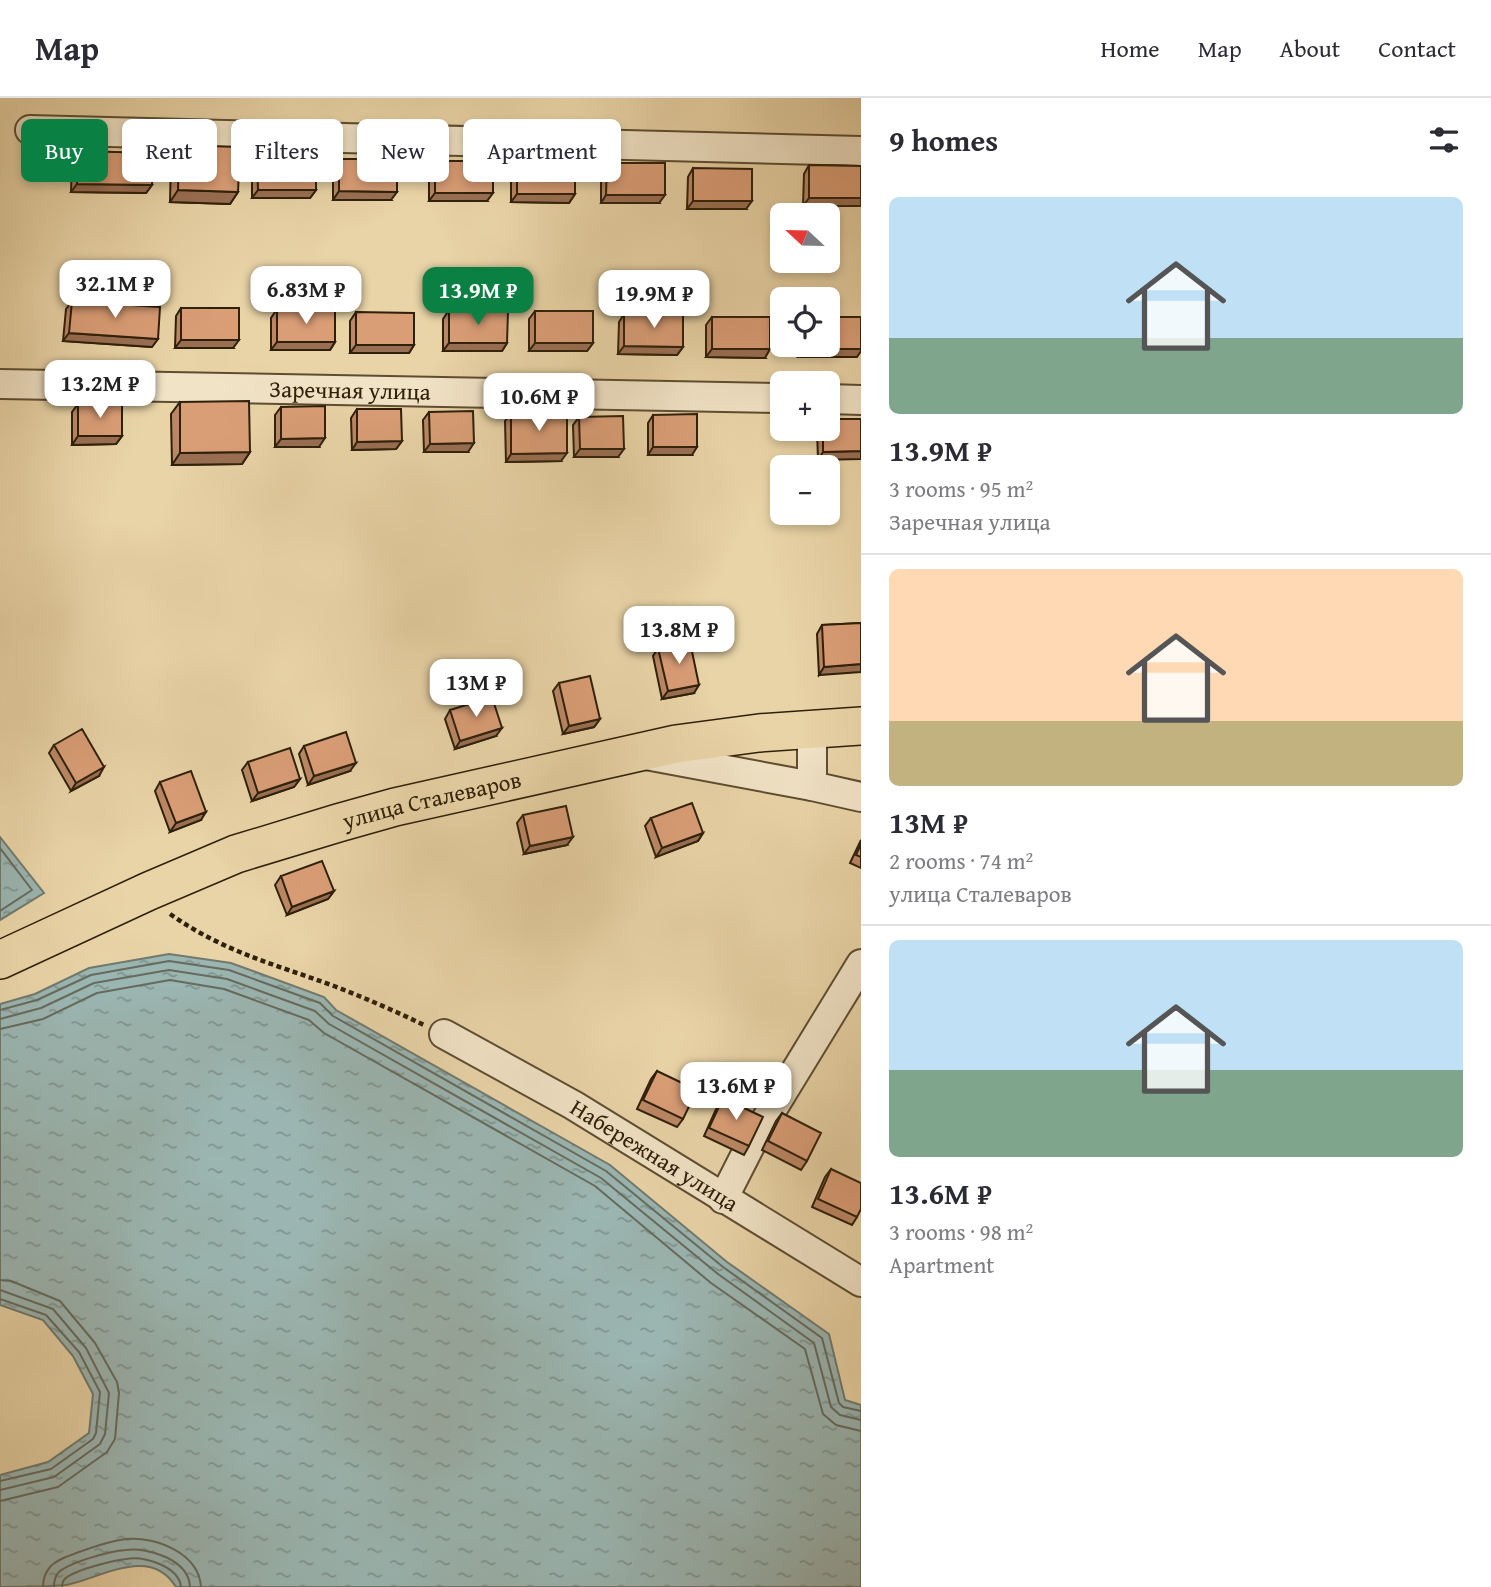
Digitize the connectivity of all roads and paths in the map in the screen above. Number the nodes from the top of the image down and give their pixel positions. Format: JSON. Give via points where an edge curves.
{"nodes":[{"id":1,"x":108,"y":132,"type":"edge"},
{"id":2,"x":861,"y":151,"type":"edge"},
{"id":3,"x":0,"y":384,"type":"edge"},
{"id":4,"x":770,"y":398,"type":"edge"},
{"id":5,"x":840,"y":399,"type":"edge"},
{"id":6,"x":861,"y":400,"type":"edge"},
{"id":7,"x":861,"y":726,"type":"edge"},
{"id":8,"x":812,"y":730,"type":"junction"},
{"id":9,"x":633,"y":753,"type":"junction"},
{"id":10,"x":812,"y":786,"type":"junction"},
{"id":11,"x":861,"y":797,"type":"edge"},
{"id":12,"x":149,"y":891,"type":"junction"},
{"id":13,"x":12,"y":955,"type":"edge"},
{"id":14,"x":861,"y":964,"type":"edge"},
{"id":15,"x":444,"y":1034,"type":"joint"},
{"id":16,"x":723,"y":1199,"type":"junction"},
{"id":17,"x":861,"y":1282,"type":"edge"}],
"edges":[{"from":1,"to":2,"type":"street"},
{"from":3,"to":4,"type":"street","name":"Заречная улица"},
{"from":5,"to":6,"type":"street"},
{"from":7,"to":8,"type":"main road","name":"улица Сталеваров"},
{"from":8,"to":9,"type":"main road","name":"улица Сталеваров","via":[[759,733]]},
{"from":8,"to":10,"type":"street"},
{"from":9,"to":10,"type":"street"},
{"from":9,"to":12,"type":"main road","name":"улица Сталеваров","via":[[289,836]]},
{"from":10,"to":11,"type":"street"},
{"from":12,"to":13,"type":"main road","name":"улица Сталеваров"},
{"from":12,"to":15,"type":"path","via":[[169,913],[221,945],[336,987]]},
{"from":14,"to":16,"type":"street","via":[[751,1144]]},
{"from":15,"to":16,"type":"street","name":"Набережная улица","via":[[573,1105]]},
{"from":16,"to":17,"type":"street","name":"Набережная улица"}]}
